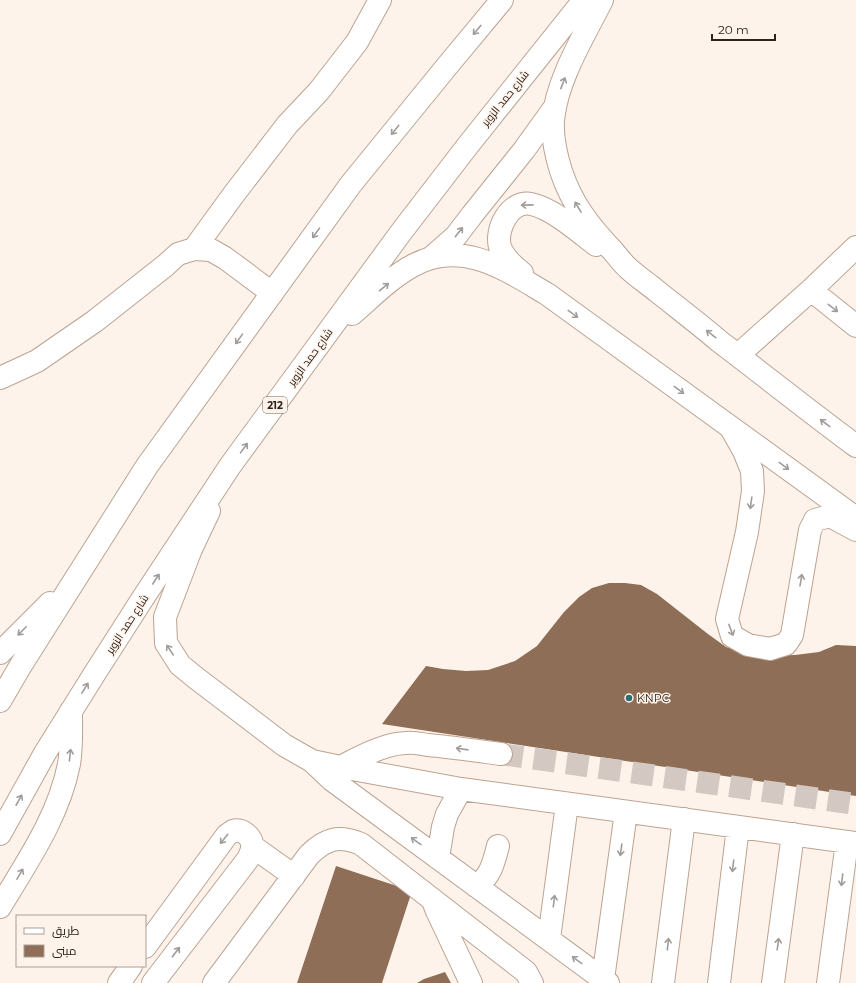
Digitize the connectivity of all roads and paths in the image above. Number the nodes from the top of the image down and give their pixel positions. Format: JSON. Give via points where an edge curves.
{"nodes":[{"id":1,"x":380,"y":0,"type":"edge"},
{"id":2,"x":502,"y":0,"type":"edge"},
{"id":3,"x":584,"y":0,"type":"edge"},
{"id":4,"x":602,"y":0,"type":"edge"},
{"id":5,"x":555,"y":107,"type":"junction"},
{"id":6,"x":856,"y":247,"type":"edge"},
{"id":7,"x":194,"y":249,"type":"junction"},
{"id":8,"x":431,"y":258,"type":"junction"},
{"id":9,"x":629,"y":270,"type":"junction"},
{"id":10,"x":811,"y":290,"type":"junction"},
{"id":11,"x":272,"y":293,"type":"junction"},
{"id":12,"x":546,"y":294,"type":"junction"},
{"id":13,"x":856,"y":326,"type":"edge"},
{"id":14,"x":323,"y":340,"type":"junction"},
{"id":15,"x":738,"y":355,"type":"junction"},
{"id":16,"x":0,"y":378,"type":"edge"},
{"id":17,"x":731,"y":428,"type":"junction"},
{"id":18,"x":856,"y":446,"type":"edge"},
{"id":19,"x":230,"y":466,"type":"junction"},
{"id":20,"x":856,"y":518,"type":"edge"},
{"id":21,"x":856,"y":530,"type":"edge"},
{"id":22,"x":79,"y":574,"type":"junction"},
{"id":23,"x":0,"y":653,"type":"edge"},
{"id":24,"x":0,"y":701,"type":"edge"},
{"id":25,"x":71,"y":711,"type":"junction"},
{"id":26,"x":501,"y":754,"type":"tunnel mouth"},
{"id":27,"x":312,"y":761,"type":"junction"},
{"id":28,"x":341,"y":767,"type":"junction"},
{"id":29,"x":461,"y":789,"type":"junction"},
{"id":30,"x":566,"y":804,"type":"junction"},
{"id":31,"x":626,"y":812,"type":"junction"},
{"id":32,"x":684,"y":819,"type":"junction"},
{"id":33,"x":738,"y":827,"type":"junction"},
{"id":34,"x":0,"y":834,"type":"edge"},
{"id":35,"x":793,"y":834,"type":"junction"},
{"id":36,"x":851,"y":842,"type":"edge"},
{"id":37,"x":252,"y":846,"type":"junction"},
{"id":38,"x":498,"y":846,"type":"dead end"},
{"id":39,"x":438,"y":858,"type":"junction"},
{"id":40,"x":294,"y":876,"type":"junction"},
{"id":41,"x":476,"y":886,"type":"junction"},
{"id":42,"x":433,"y":900,"type":"junction"},
{"id":43,"x":0,"y":907,"type":"edge"},
{"id":44,"x":549,"y":939,"type":"junction"},
{"id":45,"x":146,"y":946,"type":"edge"},
{"id":46,"x":130,"y":967,"type":"edge"},
{"id":47,"x":606,"y":981,"type":"edge"},
{"id":48,"x":119,"y":983,"type":"edge"},
{"id":49,"x":153,"y":983,"type":"edge"},
{"id":50,"x":214,"y":983,"type":"edge"},
{"id":51,"x":471,"y":983,"type":"edge"},
{"id":52,"x":532,"y":983,"type":"edge"},
{"id":53,"x":663,"y":983,"type":"edge"},
{"id":54,"x":719,"y":983,"type":"edge"},
{"id":55,"x":772,"y":983,"type":"edge"},
{"id":56,"x":828,"y":983,"type":"edge"}],
"edges":[{"from":1,"to":7,"type":"main road","via":[[357,42],[319,91],[286,125]]},
{"from":2,"to":11,"type":"main road","one_way":true,"via":[[351,184]]},
{"from":3,"to":14,"type":"main road","name":"شارع حمد الزوير","number":"212","via":[[468,144]]},
{"from":5,"to":4,"type":"main road","one_way":true,"via":[[572,59]]},
{"from":8,"to":5,"type":"main road","one_way":true,"via":[[456,236]]},
{"from":9,"to":5,"type":"main road","one_way":true,"via":[[589,224],[570,193],[555,149]]},
{"from":6,"to":10,"type":"main road"},
{"from":7,"to":11,"type":"main road","via":[[211,250]]},
{"from":7,"to":16,"type":"main road","via":[[178,254],[95,321],[37,361]]},
{"from":8,"to":12,"type":"main road","via":[[457,255],[489,262]]},
{"from":14,"to":8,"type":"main road","one_way":true,"via":[[389,283],[414,265]]},
{"from":9,"to":12,"type":"main road","one_way":true,"via":[[556,214],[531,204],[517,206],[503,223],[499,236],[501,248],[513,266]]},
{"from":15,"to":9,"type":"main road","one_way":true},
{"from":10,"to":13,"type":"main road","one_way":true},
{"from":10,"to":15,"type":"main road"},
{"from":11,"to":22,"type":"main road","one_way":true,"via":[[147,466]]},
{"from":12,"to":17,"type":"main road","one_way":true},
{"from":19,"to":14,"type":"main road","name":"شارع حمد الزوير","number":"212","one_way":true},
{"from":18,"to":15,"type":"main road","one_way":true},
{"from":17,"to":20,"type":"main road","one_way":true},
{"from":17,"to":21,"type":"main road","one_way":true,"via":[[752,471],[747,532],[727,619],[732,636],[748,646],[770,649],[786,644],[792,635],[810,530],[815,520],[830,516]]},
{"from":25,"to":19,"type":"main road","name":"شارع حمد الزوير","number":"212","one_way":true},
{"from":27,"to":19,"type":"main road","one_way":true,"via":[[284,744],[196,678],[180,665],[166,643],[165,617],[190,549]]},
{"from":22,"to":23,"type":"main road","one_way":true},
{"from":22,"to":24,"type":"main road"},
{"from":34,"to":25,"type":"main road","name":"شارع حمد الزوير","number":"212","one_way":true},
{"from":43,"to":25,"type":"main road","one_way":true,"via":[[44,831],[63,788],[72,737]]},
{"from":26,"to":28,"type":"main road","one_way":true,"via":[[406,743],[371,752]]},
{"from":27,"to":28,"type":"main road"},
{"from":39,"to":27,"type":"main road","one_way":true,"via":[[332,780]]},
{"from":28,"to":29,"type":"main road"},
{"from":29,"to":30,"type":"main road"},
{"from":29,"to":39,"type":"main road","via":[[447,814]]},
{"from":30,"to":31,"type":"main road"},
{"from":44,"to":30,"type":"main road","one_way":true},
{"from":31,"to":32,"type":"main road"},
{"from":31,"to":47,"type":"main road","one_way":true},
{"from":32,"to":33,"type":"main road"},
{"from":53,"to":32,"type":"main road","one_way":true},
{"from":33,"to":35,"type":"main road"},
{"from":33,"to":54,"type":"main road","one_way":true},
{"from":35,"to":36,"type":"main road"},
{"from":55,"to":35,"type":"main road","one_way":true},
{"from":36,"to":56,"type":"main road","one_way":true},
{"from":37,"to":40,"type":"main road"},
{"from":37,"to":45,"type":"main road","one_way":true,"via":[[247,834],[233,831],[227,835]]},
{"from":49,"to":37,"type":"main road","one_way":true,"via":[[248,859]]},
{"from":38,"to":41,"type":"main road","via":[[488,876]]},
{"from":39,"to":41,"type":"main road"},
{"from":40,"to":42,"type":"main road","via":[[309,855],[324,843],[342,839],[352,840],[361,844]]},
{"from":40,"to":50,"type":"main road"},
{"from":41,"to":44,"type":"main road"},
{"from":42,"to":51,"type":"main road"},
{"from":42,"to":52,"type":"main road","via":[[526,972]]},
{"from":47,"to":44,"type":"main road","one_way":true},
{"from":46,"to":48,"type":"main road"}]}
